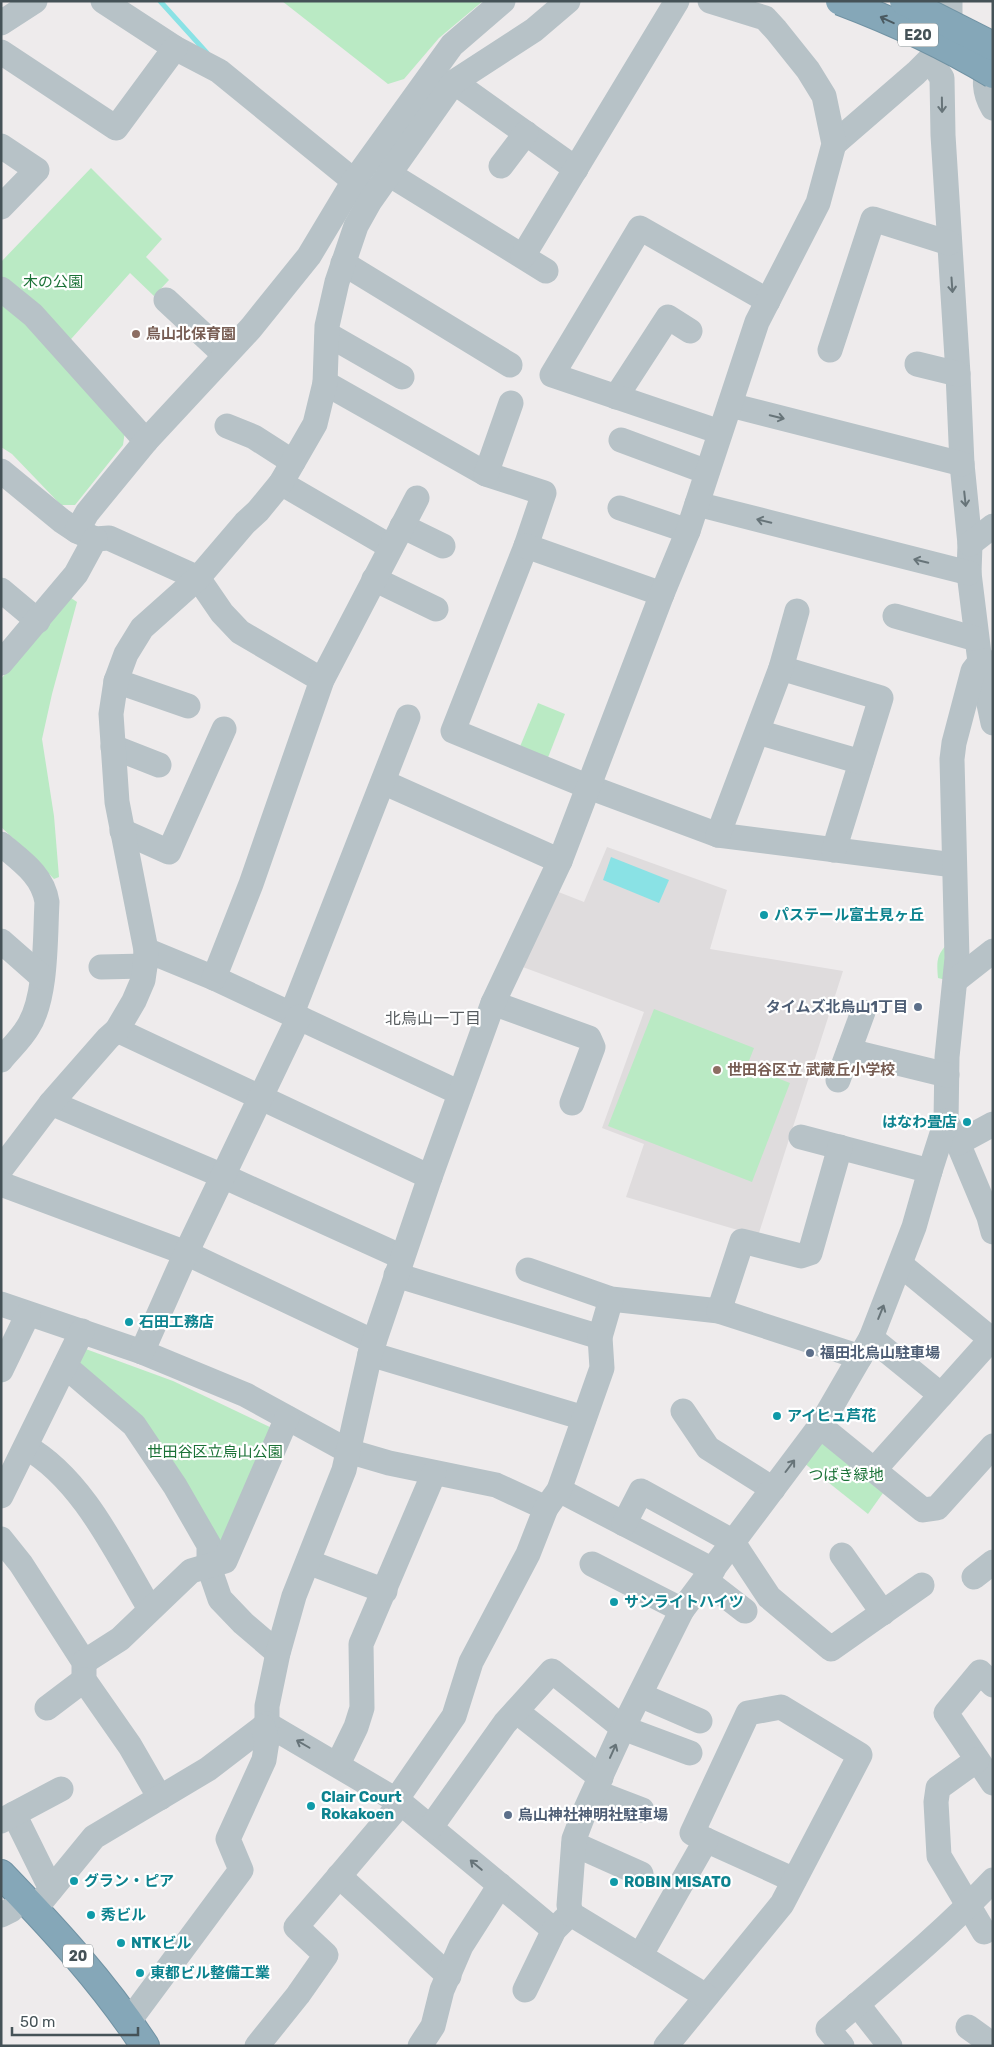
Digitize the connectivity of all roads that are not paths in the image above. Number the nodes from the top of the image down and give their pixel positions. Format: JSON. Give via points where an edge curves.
{"nodes":[{"id":1,"x":35,"y":1,"type":"edge"},
{"id":2,"x":103,"y":1,"type":"edge"},
{"id":3,"x":503,"y":1,"type":"edge"},
{"id":4,"x":568,"y":1,"type":"edge"},
{"id":5,"x":677,"y":1,"type":"edge"},
{"id":6,"x":710,"y":1,"type":"edge"},
{"id":7,"x":840,"y":1,"type":"edge"},
{"id":8,"x":904,"y":1,"type":"edge"},
{"id":9,"x":952,"y":15,"type":"edge"},
{"id":10,"x":1,"y":23,"type":"edge"},
{"id":11,"x":176,"y":48,"type":"junction"},
{"id":12,"x":1,"y":52,"type":"edge"},
{"id":13,"x":992,"y":58,"type":"edge"},
{"id":14,"x":930,"y":60,"type":"junction"},
{"id":15,"x":454,"y":82,"type":"junction"},
{"id":16,"x":993,"y":108,"type":"edge"},
{"id":17,"x":526,"y":133,"type":"junction"},
{"id":18,"x":834,"y":144,"type":"junction"},
{"id":19,"x":1,"y":146,"type":"edge"},
{"id":20,"x":501,"y":166,"type":"dead end"},
{"id":21,"x":576,"y":169,"type":"junction"},
{"id":22,"x":390,"y":174,"type":"junction"},
{"id":23,"x":354,"y":181,"type":"junction"},
{"id":24,"x":370,"y":201,"type":"junction"},
{"id":25,"x":1,"y":207,"type":"edge"},
{"id":26,"x":949,"y":243,"type":"junction"},
{"id":27,"x":522,"y":256,"type":"junction"},
{"id":28,"x":343,"y":263,"type":"junction"},
{"id":29,"x":546,"y":271,"type":"dead end"},
{"id":30,"x":1,"y":290,"type":"edge"},
{"id":31,"x":166,"y":300,"type":"dead end"},
{"id":32,"x":768,"y":301,"type":"junction"},
{"id":33,"x":690,"y":331,"type":"dead end"},
{"id":34,"x":327,"y":337,"type":"junction"},
{"id":35,"x":830,"y":350,"type":"dead end"},
{"id":36,"x":226,"y":355,"type":"junction"},
{"id":37,"x":917,"y":364,"type":"dead end"},
{"id":38,"x":510,"y":365,"type":"dead end"},
{"id":39,"x":958,"y":374,"type":"junction"},
{"id":40,"x":402,"y":377,"type":"dead end"},
{"id":41,"x":325,"y":383,"type":"junction"},
{"id":42,"x":616,"y":397,"type":"junction"},
{"id":43,"x":510,"y":403,"type":"dead end"},
{"id":44,"x":730,"y":405,"type":"junction"},
{"id":45,"x":227,"y":426,"type":"dead end"},
{"id":46,"x":720,"y":432,"type":"junction"},
{"id":47,"x":621,"y":440,"type":"dead end"},
{"id":48,"x":146,"y":441,"type":"junction"},
{"id":49,"x":962,"y":464,"type":"junction"},
{"id":50,"x":1,"y":470,"type":"edge"},
{"id":51,"x":707,"y":472,"type":"junction"},
{"id":52,"x":287,"y":473,"type":"junction"},
{"id":53,"x":486,"y":474,"type":"junction"},
{"id":54,"x":417,"y":498,"type":"dead end"},
{"id":55,"x":697,"y":504,"type":"junction"},
{"id":56,"x":620,"y":508,"type":"dead end"},
{"id":57,"x":993,"y":526,"type":"edge"},
{"id":58,"x":688,"y":530,"type":"junction"},
{"id":59,"x":86,"y":535,"type":"junction"},
{"id":60,"x":397,"y":537,"type":"junction"},
{"id":61,"x":970,"y":544,"type":"junction"},
{"id":62,"x":443,"y":546,"type":"dead end"},
{"id":63,"x":526,"y":546,"type":"junction"},
{"id":64,"x":969,"y":573,"type":"junction"},
{"id":65,"x":198,"y":578,"type":"junction"},
{"id":66,"x":374,"y":579,"type":"junction"},
{"id":67,"x":1,"y":590,"type":"edge"},
{"id":68,"x":662,"y":594,"type":"junction"},
{"id":69,"x":436,"y":609,"type":"dead end"},
{"id":70,"x":798,"y":611,"type":"dead end"},
{"id":71,"x":895,"y":616,"type":"dead end"},
{"id":72,"x":38,"y":621,"type":"junction"},
{"id":73,"x":983,"y":653,"type":"edge"},
{"id":74,"x":1,"y":663,"type":"edge"},
{"id":75,"x":781,"y":668,"type":"junction"},
{"id":76,"x":322,"y":680,"type":"junction"},
{"id":77,"x":116,"y":681,"type":"junction"},
{"id":78,"x":188,"y":706,"type":"dead end"},
{"id":79,"x":408,"y":717,"type":"dead end"},
{"id":80,"x":993,"y":722,"type":"edge"},
{"id":81,"x":224,"y":729,"type":"dead end"},
{"id":82,"x":758,"y":732,"type":"junction"},
{"id":83,"x":113,"y":747,"type":"junction"},
{"id":84,"x":861,"y":762,"type":"junction"},
{"id":85,"x":159,"y":765,"type":"dead end"},
{"id":86,"x":382,"y":782,"type":"junction"},
{"id":87,"x":589,"y":787,"type":"junction"},
{"id":88,"x":122,"y":831,"type":"junction"},
{"id":89,"x":718,"y":835,"type":"junction"},
{"id":90,"x":1,"y":844,"type":"edge"},
{"id":91,"x":834,"y":850,"type":"junction"},
{"id":92,"x":560,"y":860,"type":"junction"},
{"id":93,"x":954,"y":865,"type":"junction"},
{"id":94,"x":1,"y":941,"type":"edge"},
{"id":95,"x":993,"y":951,"type":"edge"},
{"id":96,"x":145,"y":958,"type":"junction"},
{"id":97,"x":101,"y":967,"type":"dead end"},
{"id":98,"x":42,"y":977,"type":"junction"},
{"id":99,"x":214,"y":978,"type":"junction"},
{"id":100,"x":956,"y":980,"type":"junction"},
{"id":101,"x":493,"y":1003,"type":"junction"},
{"id":102,"x":863,"y":1012,"type":"dead end"},
{"id":103,"x":296,"y":1015,"type":"junction"},
{"id":104,"x":116,"y":1030,"type":"junction"},
{"id":105,"x":849,"y":1051,"type":"junction"},
{"id":106,"x":1,"y":1060,"type":"edge"},
{"id":107,"x":947,"y":1075,"type":"junction"},
{"id":108,"x":838,"y":1080,"type":"dead end"},
{"id":109,"x":460,"y":1093,"type":"junction"},
{"id":110,"x":260,"y":1097,"type":"junction"},
{"id":111,"x":51,"y":1103,"type":"junction"},
{"id":112,"x":572,"y":1103,"type":"dead end"},
{"id":113,"x":993,"y":1124,"type":"edge"},
{"id":114,"x":952,"y":1132,"type":"junction"},
{"id":115,"x":801,"y":1137,"type":"dead end"},
{"id":116,"x":840,"y":1147,"type":"junction"},
{"id":117,"x":1,"y":1169,"type":"edge"},
{"id":118,"x":930,"y":1171,"type":"junction"},
{"id":119,"x":223,"y":1176,"type":"junction"},
{"id":120,"x":430,"y":1177,"type":"junction"},
{"id":121,"x":1,"y":1184,"type":"edge"},
{"id":122,"x":993,"y":1232,"type":"edge"},
{"id":123,"x":186,"y":1253,"type":"junction"},
{"id":124,"x":901,"y":1265,"type":"junction"},
{"id":125,"x":399,"y":1266,"type":"junction"},
{"id":126,"x":528,"y":1270,"type":"dead end"},
{"id":127,"x":611,"y":1299,"type":"junction"},
{"id":128,"x":1,"y":1304,"type":"edge"},
{"id":129,"x":719,"y":1311,"type":"junction"},
{"id":130,"x":28,"y":1314,"type":"junction"},
{"id":131,"x":82,"y":1331,"type":"junction"},
{"id":132,"x":600,"y":1337,"type":"junction"},
{"id":133,"x":992,"y":1338,"type":"edge"},
{"id":134,"x":865,"y":1347,"type":"junction"},
{"id":135,"x":372,"y":1348,"type":"junction"},
{"id":136,"x":142,"y":1352,"type":"junction"},
{"id":137,"x":65,"y":1366,"type":"junction"},
{"id":138,"x":1,"y":1370,"type":"edge"},
{"id":139,"x":941,"y":1395,"type":"junction"},
{"id":140,"x":683,"y":1411,"type":"dead end"},
{"id":141,"x":287,"y":1418,"type":"junction"},
{"id":142,"x":584,"y":1418,"type":"junction"},
{"id":143,"x":820,"y":1426,"type":"junction"},
{"id":144,"x":993,"y":1446,"type":"edge"},
{"id":145,"x":26,"y":1447,"type":"junction"},
{"id":146,"x":348,"y":1451,"type":"junction"},
{"id":147,"x":874,"y":1470,"type":"junction"},
{"id":148,"x":434,"y":1473,"type":"junction"},
{"id":149,"x":773,"y":1489,"type":"junction"},
{"id":150,"x":1,"y":1496,"type":"edge"},
{"id":151,"x":552,"y":1499,"type":"junction"},
{"id":152,"x":624,"y":1524,"type":"junction"},
{"id":153,"x":1,"y":1539,"type":"edge"},
{"id":154,"x":732,"y":1541,"type":"junction"},
{"id":155,"x":842,"y":1555,"type":"dead end"},
{"id":156,"x":308,"y":1562,"type":"junction"},
{"id":157,"x":993,"y":1562,"type":"edge"},
{"id":158,"x":592,"y":1564,"type":"dead end"},
{"id":159,"x":209,"y":1567,"type":"junction"},
{"id":160,"x":709,"y":1575,"type":"junction"},
{"id":161,"x":974,"y":1578,"type":"dead end"},
{"id":162,"x":922,"y":1585,"type":"dead end"},
{"id":163,"x":385,"y":1591,"type":"junction"},
{"id":164,"x":150,"y":1609,"type":"junction"},
{"id":165,"x":682,"y":1610,"type":"junction"},
{"id":166,"x":745,"y":1612,"type":"dead end"},
{"id":167,"x":882,"y":1613,"type":"junction"},
{"id":168,"x":278,"y":1654,"type":"junction"},
{"id":169,"x":84,"y":1671,"type":"junction"},
{"id":170,"x":993,"y":1685,"type":"edge"},
{"id":171,"x":640,"y":1695,"type":"junction"},
{"id":172,"x":47,"y":1708,"type":"dead end"},
{"id":173,"x":516,"y":1711,"type":"junction"},
{"id":174,"x":700,"y":1721,"type":"dead end"},
{"id":175,"x":265,"y":1725,"type":"junction"},
{"id":176,"x":623,"y":1728,"type":"junction"},
{"id":177,"x":690,"y":1753,"type":"dead end"},
{"id":178,"x":977,"y":1760,"type":"junction"},
{"id":179,"x":338,"y":1764,"type":"junction"},
{"id":180,"x":993,"y":1783,"type":"edge"},
{"id":181,"x":598,"y":1785,"type":"junction"},
{"id":182,"x":61,"y":1789,"type":"dead end"},
{"id":183,"x":160,"y":1798,"type":"junction"},
{"id":184,"x":399,"y":1802,"type":"junction"},
{"id":185,"x":642,"y":1810,"type":"dead end"},
{"id":186,"x":7,"y":1818,"type":"edge"},
{"id":187,"x":431,"y":1828,"type":"junction"},
{"id":188,"x":706,"y":1840,"type":"junction"},
{"id":189,"x":574,"y":1844,"type":"junction"},
{"id":190,"x":1,"y":1874,"type":"edge"},
{"id":191,"x":641,"y":1874,"type":"dead end"},
{"id":192,"x":339,"y":1876,"type":"junction"},
{"id":193,"x":794,"y":1880,"type":"junction"},
{"id":194,"x":993,"y":1880,"type":"edge"},
{"id":195,"x":500,"y":1885,"type":"junction"},
{"id":196,"x":20,"y":1905,"type":"edge"},
{"id":197,"x":969,"y":1905,"type":"junction"},
{"id":198,"x":562,"y":1922,"type":"junction"},
{"id":199,"x":984,"y":1932,"type":"dead end"},
{"id":200,"x":640,"y":1956,"type":"junction"},
{"id":201,"x":449,"y":1976,"type":"junction"},
{"id":202,"x":525,"y":1990,"type":"dead end"},
{"id":203,"x":706,"y":1996,"type":"junction"},
{"id":204,"x":857,"y":2004,"type":"junction"},
{"id":205,"x":968,"y":2027,"type":"dead end"},
{"id":206,"x":126,"y":2033,"type":"edge"},
{"id":207,"x":673,"y":2043,"type":"edge"},
{"id":208,"x":993,"y":2045,"type":"edge"},
{"id":209,"x":145,"y":2046,"type":"edge"},
{"id":210,"x":258,"y":2046,"type":"edge"},
{"id":211,"x":420,"y":2046,"type":"edge"},
{"id":212,"x":842,"y":2046,"type":"edge"},
{"id":213,"x":890,"y":2046,"type":"edge"}],
"edges":[{"from":1,"to":10,"type":"street"},
{"from":2,"to":11,"type":"street"},
{"from":3,"to":23,"type":"street","via":[[452,45]]},
{"from":4,"to":15,"type":"street","via":[[534,30]]},
{"from":5,"to":21,"type":"street"},
{"from":6,"to":18,"type":"street","via":[[765,18],[776,30],[824,96]]},
{"from":13,"to":7,"type":"highway","number":"E20","one_way":true,"bridge":true,"via":[[919,35]]},
{"from":8,"to":13,"type":"highway","number":"E20","bridge":true},
{"from":9,"to":14,"type":"street"},
{"from":11,"to":12,"type":"street","via":[[116,128]]},
{"from":11,"to":23,"type":"street","via":[[219,71]]},
{"from":13,"to":16,"type":"street","via":[[984,83],[985,96]]},
{"from":14,"to":18,"type":"street"},
{"from":14,"to":26,"type":"street","one_way":true,"via":[[942,78]]},
{"from":15,"to":17,"type":"street"},
{"from":15,"to":22,"type":"street"},
{"from":17,"to":20,"type":"street"},
{"from":17,"to":21,"type":"street"},
{"from":18,"to":32,"type":"street","via":[[818,203]]},
{"from":19,"to":25,"type":"street","via":[[37,170]]},
{"from":21,"to":27,"type":"street"},
{"from":22,"to":24,"type":"street"},
{"from":22,"to":27,"type":"street"},
{"from":23,"to":24,"type":"street"},
{"from":23,"to":36,"type":"street","via":[[309,256]]},
{"from":24,"to":28,"type":"street","via":[[356,226]]},
{"from":26,"to":35,"type":"street","via":[[873,220]]},
{"from":26,"to":39,"type":"street","one_way":true},
{"from":27,"to":29,"type":"street"},
{"from":28,"to":34,"type":"street"},
{"from":28,"to":38,"type":"street","via":[[429,308]]},
{"from":30,"to":48,"type":"street","via":[[33,315]]},
{"from":31,"to":36,"type":"street"},
{"from":32,"to":42,"type":"street","via":[[640,228],[552,375]]},
{"from":32,"to":44,"type":"street","via":[[757,322]]},
{"from":33,"to":42,"type":"street","via":[[668,317]]},
{"from":34,"to":40,"type":"street"},
{"from":34,"to":41,"type":"street"},
{"from":36,"to":48,"type":"street"},
{"from":37,"to":39,"type":"street"},
{"from":39,"to":49,"type":"street"},
{"from":41,"to":52,"type":"street","via":[[314,424]]},
{"from":41,"to":53,"type":"street"},
{"from":42,"to":46,"type":"street"},
{"from":43,"to":53,"type":"street"},
{"from":44,"to":46,"type":"street"},
{"from":44,"to":49,"type":"street","one_way":true},
{"from":45,"to":52,"type":"street","via":[[254,437]]},
{"from":46,"to":51,"type":"street"},
{"from":47,"to":51,"type":"street"},
{"from":48,"to":59,"type":"street","via":[[87,513]]},
{"from":49,"to":61,"type":"street","one_way":true},
{"from":50,"to":59,"type":"street","via":[[62,521]]},
{"from":51,"to":55,"type":"street"},
{"from":52,"to":60,"type":"street"},
{"from":52,"to":65,"type":"street"},
{"from":53,"to":63,"type":"street","via":[[544,493]]},
{"from":54,"to":60,"type":"street"},
{"from":55,"to":58,"type":"street"},
{"from":64,"to":55,"type":"street","one_way":true},
{"from":56,"to":58,"type":"street"},
{"from":57,"to":61,"type":"street"},
{"from":58,"to":68,"type":"street"},
{"from":59,"to":65,"type":"street","via":[[109,538]]},
{"from":59,"to":72,"type":"street","via":[[76,574]]},
{"from":60,"to":62,"type":"street"},
{"from":60,"to":66,"type":"street"},
{"from":61,"to":64,"type":"street"},
{"from":63,"to":68,"type":"street"},
{"from":63,"to":87,"type":"street","via":[[453,731]]},
{"from":64,"to":73,"type":"street"},
{"from":65,"to":76,"type":"street","via":[[222,613],[240,632]]},
{"from":65,"to":77,"type":"street","via":[[142,628],[126,654]]},
{"from":66,"to":69,"type":"street"},
{"from":66,"to":76,"type":"street"},
{"from":67,"to":72,"type":"street"},
{"from":68,"to":87,"type":"street"},
{"from":70,"to":75,"type":"street"},
{"from":71,"to":73,"type":"street"},
{"from":72,"to":74,"type":"street"},
{"from":73,"to":80,"type":"street"},
{"from":73,"to":93,"type":"street","via":[[973,671],[954,742]]},
{"from":75,"to":82,"type":"street"},
{"from":75,"to":84,"type":"street","via":[[881,698]]},
{"from":76,"to":99,"type":"street","via":[[251,884]]},
{"from":77,"to":78,"type":"street"},
{"from":77,"to":83,"type":"street","via":[[111,714]]},
{"from":79,"to":86,"type":"street"},
{"from":81,"to":88,"type":"street","via":[[169,852]]},
{"from":82,"to":84,"type":"street"},
{"from":82,"to":89,"type":"street"},
{"from":83,"to":85,"type":"street"},
{"from":83,"to":88,"type":"street"},
{"from":84,"to":91,"type":"street"},
{"from":86,"to":92,"type":"street"},
{"from":86,"to":103,"type":"street"},
{"from":87,"to":89,"type":"street"},
{"from":87,"to":92,"type":"street"},
{"from":88,"to":96,"type":"street"},
{"from":89,"to":91,"type":"street"},
{"from":90,"to":98,"type":"street","via":[[39,878],[45,890]]},
{"from":91,"to":93,"type":"street"},
{"from":92,"to":101,"type":"street"},
{"from":93,"to":100,"type":"street"},
{"from":94,"to":98,"type":"street"},
{"from":95,"to":100,"type":"street"},
{"from":96,"to":97,"type":"street"},
{"from":96,"to":99,"type":"street"},
{"from":96,"to":104,"type":"street","via":[[143,980]]},
{"from":98,"to":106,"type":"street","via":[[36,1010],[28,1027]]},
{"from":99,"to":103,"type":"street"},
{"from":100,"to":107,"type":"street"},
{"from":101,"to":109,"type":"street"},
{"from":101,"to":112,"type":"street","via":[[589,1038],[593,1047]]},
{"from":102,"to":105,"type":"street"},
{"from":103,"to":109,"type":"street"},
{"from":103,"to":110,"type":"street"},
{"from":104,"to":110,"type":"street"},
{"from":104,"to":111,"type":"street"},
{"from":105,"to":107,"type":"street"},
{"from":105,"to":108,"type":"street"},
{"from":107,"to":114,"type":"street"},
{"from":109,"to":120,"type":"street"},
{"from":110,"to":119,"type":"street"},
{"from":110,"to":120,"type":"street"},
{"from":111,"to":117,"type":"street"},
{"from":111,"to":119,"type":"street"},
{"from":113,"to":114,"type":"street"},
{"from":114,"to":118,"type":"street"},
{"from":114,"to":122,"type":"street"},
{"from":115,"to":116,"type":"street"},
{"from":116,"to":118,"type":"street"},
{"from":116,"to":129,"type":"street","via":[[810,1253],[801,1256],[742,1241]]},
{"from":118,"to":124,"type":"street"},
{"from":119,"to":123,"type":"street"},
{"from":119,"to":125,"type":"street"},
{"from":120,"to":125,"type":"street"},
{"from":121,"to":123,"type":"street"},
{"from":123,"to":135,"type":"street"},
{"from":123,"to":136,"type":"street"},
{"from":124,"to":133,"type":"street"},
{"from":134,"to":124,"type":"street","one_way":true},
{"from":125,"to":132,"type":"street"},
{"from":125,"to":135,"type":"street"},
{"from":126,"to":127,"type":"street"},
{"from":127,"to":129,"type":"street"},
{"from":127,"to":132,"type":"street"},
{"from":128,"to":130,"type":"street"},
{"from":129,"to":134,"type":"street"},
{"from":130,"to":131,"type":"street"},
{"from":130,"to":138,"type":"street"},
{"from":131,"to":136,"type":"street"},
{"from":131,"to":137,"type":"street"},
{"from":132,"to":142,"type":"street","via":[[602,1368]]},
{"from":133,"to":139,"type":"street"},
{"from":134,"to":139,"type":"street"},
{"from":134,"to":143,"type":"street"},
{"from":135,"to":142,"type":"street"},
{"from":135,"to":146,"type":"street"},
{"from":136,"to":141,"type":"street","via":[[246,1395]]},
{"from":137,"to":145,"type":"street"},
{"from":137,"to":159,"type":"street","via":[[134,1425],[209,1545]]},
{"from":139,"to":147,"type":"street"},
{"from":140,"to":149,"type":"street","via":[[708,1448]]},
{"from":141,"to":146,"type":"street"},
{"from":141,"to":159,"type":"street","via":[[225,1561]]},
{"from":142,"to":151,"type":"street"},
{"from":143,"to":147,"type":"street"},
{"from":149,"to":143,"type":"street","one_way":true},
{"from":144,"to":147,"type":"street","via":[[937,1508],[923,1510]]},
{"from":145,"to":150,"type":"street"},
{"from":145,"to":164,"type":"street","via":[[56,1468],[93,1514]]},
{"from":146,"to":148,"type":"street"},
{"from":146,"to":156,"type":"street","via":[[344,1470]]},
{"from":148,"to":151,"type":"street"},
{"from":148,"to":163,"type":"street"},
{"from":149,"to":154,"type":"street"},
{"from":151,"to":152,"type":"street"},
{"from":151,"to":184,"type":"street","via":[[528,1554],[471,1662],[454,1716]]},
{"from":152,"to":154,"type":"street","via":[[642,1491]]},
{"from":152,"to":160,"type":"street"},
{"from":153,"to":169,"type":"street","via":[[21,1564]]},
{"from":154,"to":160,"type":"street"},
{"from":154,"to":167,"type":"street","via":[[768,1597],[831,1649]]},
{"from":155,"to":167,"type":"street"},
{"from":156,"to":163,"type":"street"},
{"from":156,"to":168,"type":"street","via":[[294,1596]]},
{"from":157,"to":161,"type":"street"},
{"from":158,"to":165,"type":"street"},
{"from":159,"to":164,"type":"street","via":[[191,1571]]},
{"from":159,"to":168,"type":"street","via":[[220,1598]]},
{"from":160,"to":165,"type":"street"},
{"from":160,"to":166,"type":"street"},
{"from":162,"to":167,"type":"street"},
{"from":163,"to":179,"type":"street","via":[[361,1644],[362,1708]]},
{"from":164,"to":169,"type":"street"},
{"from":165,"to":171,"type":"street"},
{"from":168,"to":175,"type":"street"},
{"from":169,"to":172,"type":"street"},
{"from":169,"to":183,"type":"street"},
{"from":170,"to":178,"type":"street","via":[[980,1672],[946,1713]]},
{"from":171,"to":174,"type":"street"},
{"from":171,"to":176,"type":"street"},
{"from":173,"to":176,"type":"street","via":[[552,1671]]},
{"from":173,"to":181,"type":"street"},
{"from":173,"to":187,"type":"street"},
{"from":179,"to":175,"type":"street","one_way":true},
{"from":175,"to":183,"type":"street","via":[[208,1770]]},
{"from":175,"to":206,"type":"street","via":[[264,1760],[228,1839],[241,1870]]},
{"from":176,"to":177,"type":"street"},
{"from":181,"to":176,"type":"street","one_way":true},
{"from":178,"to":180,"type":"street"},
{"from":178,"to":197,"type":"street","via":[[938,1788],[936,1802],[939,1856]]},
{"from":179,"to":184,"type":"street"},
{"from":181,"to":185,"type":"street"},
{"from":181,"to":189,"type":"street"},
{"from":182,"to":186,"type":"street"},
{"from":183,"to":196,"type":"street","via":[[94,1837]]},
{"from":184,"to":187,"type":"street"},
{"from":184,"to":192,"type":"street"},
{"from":186,"to":196,"type":"street"},
{"from":195,"to":187,"type":"street","one_way":true},
{"from":188,"to":193,"type":"street"},
{"from":188,"to":193,"type":"street","via":[[692,1833],[748,1713],[781,1707],[860,1755]]},
{"from":188,"to":200,"type":"street"},
{"from":189,"to":191,"type":"street"},
{"from":189,"to":198,"type":"street","via":[[569,1904]]},
{"from":190,"to":196,"type":"highway","number":"20"},
{"from":192,"to":201,"type":"street"},
{"from":192,"to":210,"type":"street","via":[[296,1926],[326,1955]]},
{"from":193,"to":203,"type":"street","via":[[782,1904]]},
{"from":194,"to":197,"type":"street"},
{"from":195,"to":198,"type":"street"},
{"from":195,"to":201,"type":"street","via":[[461,1946]]},
{"from":196,"to":206,"type":"highway","number":"20","via":[[67,1969]]},
{"from":197,"to":199,"type":"street"},
{"from":197,"to":204,"type":"street"},
{"from":198,"to":200,"type":"street"},
{"from":198,"to":202,"type":"street"},
{"from":200,"to":203,"type":"street"},
{"from":201,"to":211,"type":"street","via":[[433,2026]]},
{"from":203,"to":207,"type":"street"},
{"from":204,"to":212,"type":"street","via":[[828,2029]]},
{"from":204,"to":213,"type":"street"},
{"from":205,"to":208,"type":"street"},
{"from":206,"to":209,"type":"highway","number":"20"}]}
